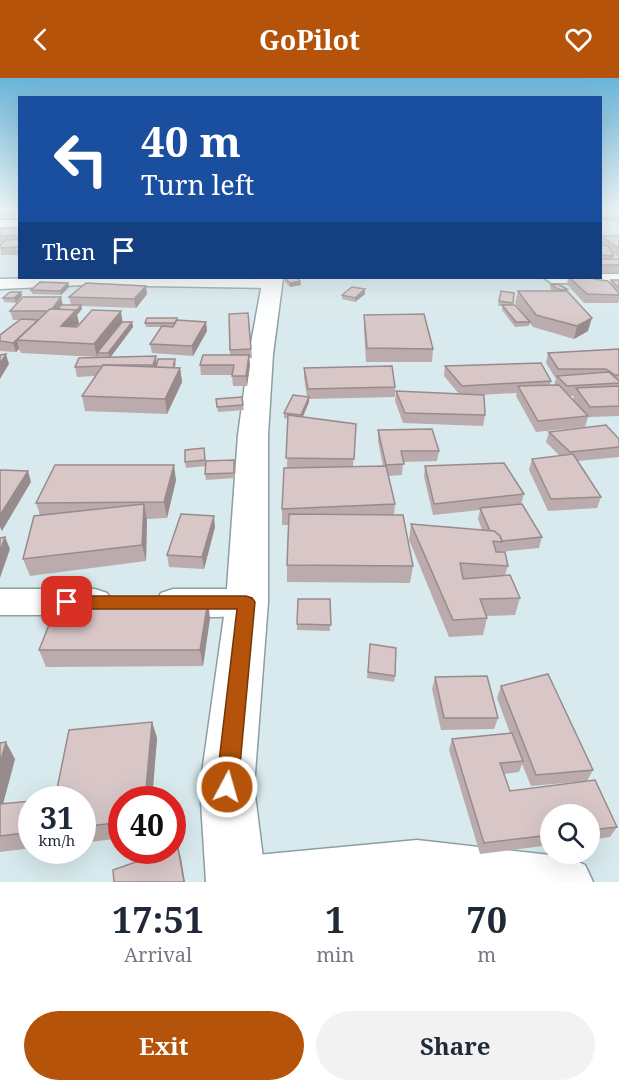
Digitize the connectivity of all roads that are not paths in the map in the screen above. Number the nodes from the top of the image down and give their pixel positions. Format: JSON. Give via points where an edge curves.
{"nodes":[{"id":1,"x":602,"y":279,"type":"edge"},
{"id":2,"x":619,"y":279,"type":"edge"},
{"id":3,"x":273,"y":280,"type":"edge"},
{"id":4,"x":0,"y":284,"type":"edge"},
{"id":5,"x":0,"y":602,"type":"edge"},
{"id":6,"x":246,"y":602,"type":"junction"},
{"id":7,"x":236,"y":882,"type":"edge"},
{"id":8,"x":568,"y":882,"type":"edge"}],
"edges":[{"from":1,"to":2,"type":"street"},
{"from":3,"to":4,"type":"street"},
{"from":3,"to":6,"type":"street","via":[[253,435]]},
{"from":5,"to":6,"type":"street"},
{"from":6,"to":7,"type":"street","via":[[227,787]]},
{"from":7,"to":8,"type":"street","via":[[417,864]]}]}
